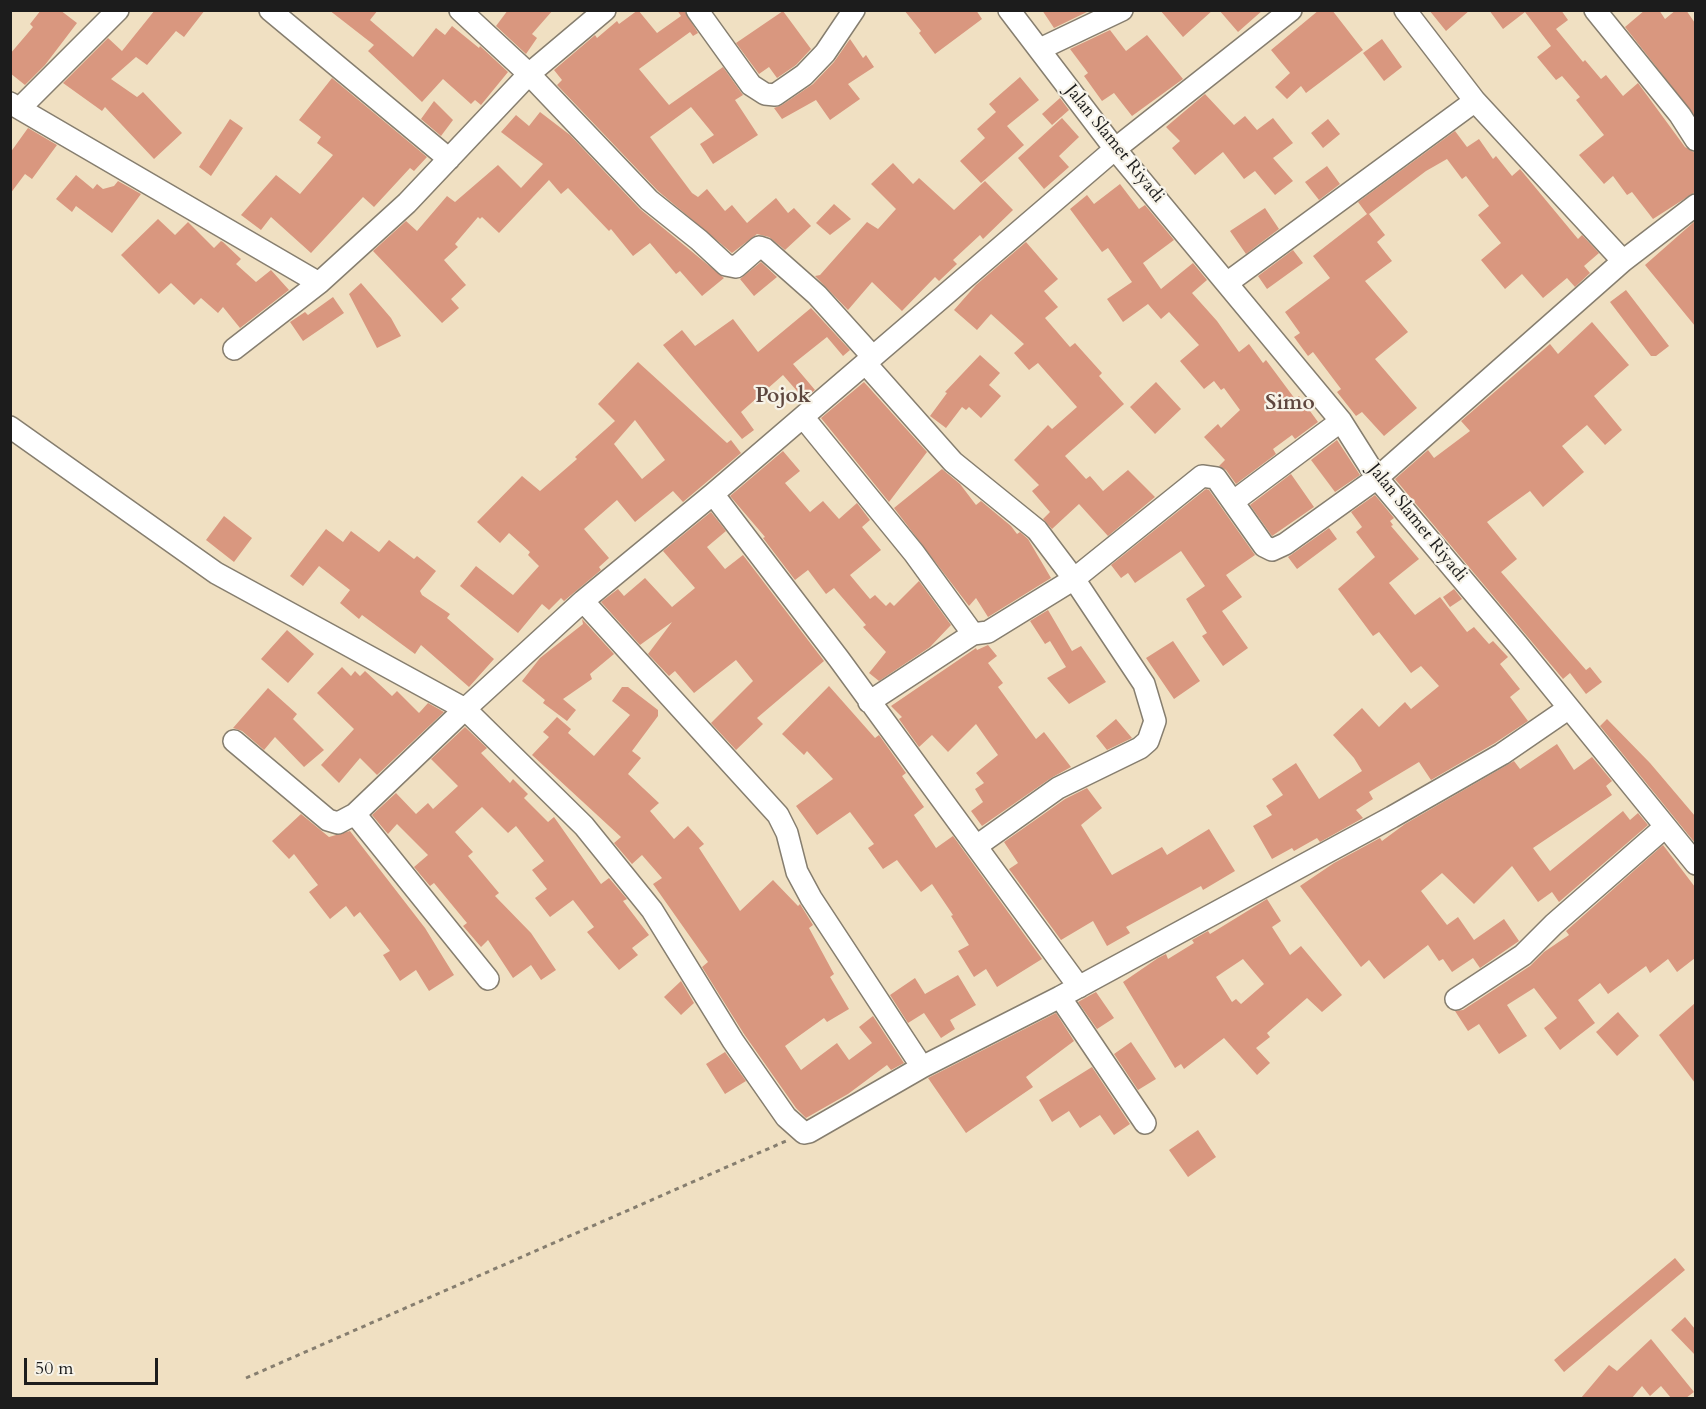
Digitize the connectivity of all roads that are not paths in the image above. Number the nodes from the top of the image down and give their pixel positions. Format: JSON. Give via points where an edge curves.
{"nodes":[{"id":1,"x":118,"y":10,"type":"edge"},
{"id":2,"x":270,"y":10,"type":"edge"},
{"id":3,"x":460,"y":10,"type":"edge"},
{"id":4,"x":604,"y":10,"type":"edge"},
{"id":5,"x":697,"y":10,"type":"edge"},
{"id":6,"x":854,"y":10,"type":"edge"},
{"id":7,"x":1009,"y":10,"type":"edge"},
{"id":8,"x":1122,"y":10,"type":"edge"},
{"id":9,"x":1291,"y":10,"type":"edge"},
{"id":10,"x":1405,"y":10,"type":"edge"},
{"id":11,"x":1595,"y":10,"type":"edge"},
{"id":12,"x":1040,"y":49,"type":"junction"},
{"id":13,"x":529,"y":74,"type":"junction"},
{"id":14,"x":1475,"y":101,"type":"junction"},
{"id":15,"x":15,"y":106,"type":"edge"},
{"id":16,"x":1695,"y":140,"type":"edge"},
{"id":17,"x":1115,"y":149,"type":"junction"},
{"id":18,"x":449,"y":159,"type":"junction"},
{"id":19,"x":1695,"y":205,"type":"edge"},
{"id":20,"x":1623,"y":261,"type":"junction"},
{"id":21,"x":1227,"y":282,"type":"junction"},
{"id":22,"x":319,"y":283,"type":"junction"},
{"id":23,"x":234,"y":349,"type":"dead end"},
{"id":24,"x":870,"y":361,"type":"junction"},
{"id":25,"x":803,"y":417,"type":"junction"},
{"id":26,"x":1341,"y":421,"type":"junction"},
{"id":27,"x":10,"y":427,"type":"edge"},
{"id":28,"x":1377,"y":478,"type":"junction"},
{"id":29,"x":713,"y":494,"type":"junction"},
{"id":30,"x":1234,"y":501,"type":"junction"},
{"id":31,"x":1074,"y":579,"type":"junction"},
{"id":32,"x":583,"y":601,"type":"junction"},
{"id":33,"x":973,"y":634,"type":"junction"},
{"id":34,"x":869,"y":702,"type":"junction"},
{"id":35,"x":1569,"y":708,"type":"junction"},
{"id":36,"x":465,"y":709,"type":"junction"},
{"id":37,"x":234,"y":741,"type":"dead end"},
{"id":38,"x":355,"y":814,"type":"junction"},
{"id":39,"x":1665,"y":827,"type":"junction"},
{"id":40,"x":978,"y":845,"type":"junction"},
{"id":41,"x":1695,"y":864,"type":"edge"},
{"id":42,"x":488,"y":979,"type":"dead end"},
{"id":43,"x":1079,"y":987,"type":"junction"},
{"id":44,"x":1060,"y":998,"type":"junction"},
{"id":45,"x":1456,"y":999,"type":"dead end"},
{"id":46,"x":922,"y":1067,"type":"junction"},
{"id":47,"x":1145,"y":1124,"type":"dead end"}],
"edges":[{"from":1,"to":15,"type":"street"},
{"from":2,"to":18,"type":"street"},
{"from":3,"to":13,"type":"street"},
{"from":4,"to":13,"type":"street"},
{"from":5,"to":6,"type":"street","via":[[751,86],[775,95],[804,75],[825,53]]},
{"from":7,"to":12,"type":"street","name":"Jalan Slamet Riyadi"},
{"from":8,"to":12,"type":"street"},
{"from":9,"to":17,"type":"street"},
{"from":10,"to":14,"type":"street"},
{"from":11,"to":16,"type":"street","via":[[1680,115]]},
{"from":12,"to":17,"type":"street","name":"Jalan Slamet Riyadi"},
{"from":13,"to":18,"type":"street"},
{"from":13,"to":24,"type":"street","via":[[649,200],[726,265],[736,267],[759,247],[765,249],[817,295]]},
{"from":14,"to":20,"type":"street"},
{"from":14,"to":21,"type":"street"},
{"from":15,"to":22,"type":"street"},
{"from":17,"to":21,"type":"street","name":"Jalan Slamet Riyadi"},
{"from":17,"to":24,"type":"street"},
{"from":18,"to":22,"type":"street"},
{"from":19,"to":20,"type":"street"},
{"from":20,"to":28,"type":"street"},
{"from":21,"to":26,"type":"street","name":"Jalan Slamet Riyadi"},
{"from":22,"to":23,"type":"street"},
{"from":24,"to":25,"type":"street"},
{"from":24,"to":31,"type":"street","via":[[953,462],[1037,530]]},
{"from":25,"to":29,"type":"street"},
{"from":25,"to":33,"type":"street","via":[[914,553]]},
{"from":26,"to":28,"type":"street","name":"Jalan Slamet Riyadi"},
{"from":26,"to":30,"type":"street"},
{"from":27,"to":36,"type":"street","via":[[216,573]]},
{"from":28,"to":30,"type":"street","via":[[1272,550],[1258,539]]},
{"from":28,"to":35,"type":"street","name":"Jalan Slamet Riyadi"},
{"from":29,"to":32,"type":"street"},
{"from":29,"to":34,"type":"street"},
{"from":30,"to":31,"type":"street","via":[[1216,478],[1202,477]]},
{"from":31,"to":33,"type":"street","via":[[988,633]]},
{"from":31,"to":40,"type":"street","via":[[1144,684],[1154,712],[1153,730],[1140,748],[1058,788]]},
{"from":32,"to":36,"type":"street"},
{"from":32,"to":46,"type":"street","via":[[778,814],[797,872],[811,898]]},
{"from":33,"to":34,"type":"street"},
{"from":34,"to":40,"type":"street"},
{"from":35,"to":39,"type":"street","name":"Jalan Slamet Riyadi"},
{"from":35,"to":43,"type":"street","via":[[1502,754],[1432,794]]},
{"from":36,"to":38,"type":"street"},
{"from":36,"to":46,"type":"street","via":[[584,826],[652,910],[733,1041],[786,1117],[804,1133]]},
{"from":37,"to":38,"type":"street","via":[[327,820],[339,823]]},
{"from":38,"to":42,"type":"street"},
{"from":39,"to":41,"type":"street","name":"Jalan Slamet Riyadi"},
{"from":39,"to":45,"type":"street","via":[[1523,955]]},
{"from":40,"to":43,"type":"street"},
{"from":43,"to":44,"type":"street"},
{"from":44,"to":46,"type":"street"},
{"from":44,"to":47,"type":"street"}]}
